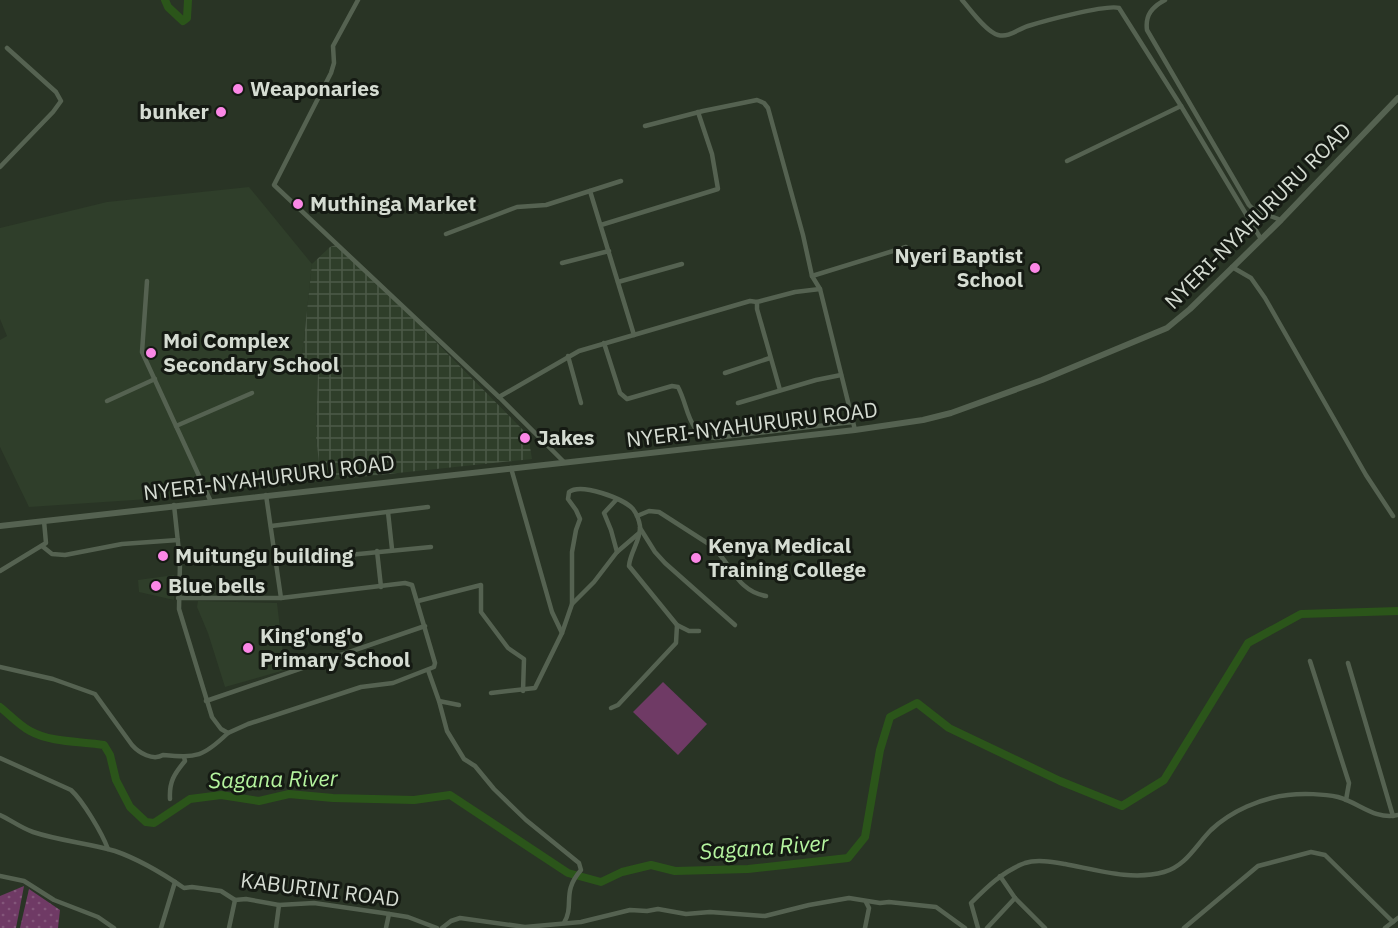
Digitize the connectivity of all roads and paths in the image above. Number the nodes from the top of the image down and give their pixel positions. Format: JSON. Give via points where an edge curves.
{"nodes":[{"id":1,"x":358,"y":0,"type":"edge"},
{"id":2,"x":962,"y":0,"type":"edge"},
{"id":3,"x":1165,"y":0,"type":"edge"},
{"id":4,"x":7,"y":48,"type":"dead end"},
{"id":5,"x":1398,"y":98,"type":"edge"},
{"id":6,"x":1182,"y":106,"type":"junction"},
{"id":7,"x":698,"y":112,"type":"junction"},
{"id":8,"x":645,"y":126,"type":"dead end"},
{"id":9,"x":1067,"y":161,"type":"dead end"},
{"id":10,"x":0,"y":168,"type":"edge"},
{"id":11,"x":621,"y":181,"type":"dead end"},
{"id":12,"x":590,"y":191,"type":"junction"},
{"id":13,"x":1281,"y":220,"type":"junction"},
{"id":14,"x":601,"y":225,"type":"junction"},
{"id":15,"x":446,"y":234,"type":"dead end"},
{"id":16,"x":1261,"y":239,"type":"junction"},
{"id":17,"x":906,"y":247,"type":"dead end"},
{"id":18,"x":609,"y":251,"type":"junction"},
{"id":19,"x":562,"y":263,"type":"dead end"},
{"id":20,"x":682,"y":264,"type":"dead end"},
{"id":21,"x":1232,"y":267,"type":"junction"},
{"id":22,"x":813,"y":276,"type":"junction"},
{"id":23,"x":147,"y":281,"type":"dead end"},
{"id":24,"x":618,"y":282,"type":"junction"},
{"id":25,"x":820,"y":289,"type":"junction"},
{"id":26,"x":757,"y":302,"type":"junction"},
{"id":27,"x":634,"y":335,"type":"junction"},
{"id":28,"x":604,"y":344,"type":"junction"},
{"id":29,"x":567,"y":356,"type":"junction"},
{"id":30,"x":770,"y":358,"type":"junction"},
{"id":31,"x":725,"y":373,"type":"dead end"},
{"id":32,"x":842,"y":375,"type":"junction"},
{"id":33,"x":155,"y":379,"type":"junction"},
{"id":34,"x":780,"y":390,"type":"junction"},
{"id":35,"x":252,"y":393,"type":"dead end"},
{"id":36,"x":499,"y":397,"type":"junction"},
{"id":37,"x":107,"y":401,"type":"dead end"},
{"id":38,"x":581,"y":403,"type":"dead end"},
{"id":39,"x":738,"y":403,"type":"dead end"},
{"id":40,"x":853,"y":422,"type":"junction"},
{"id":41,"x":176,"y":426,"type":"junction"},
{"id":42,"x":855,"y":430,"type":"junction"},
{"id":43,"x":564,"y":462,"type":"junction"},
{"id":44,"x":511,"y":468,"type":"junction"},
{"id":45,"x":266,"y":495,"type":"junction"},
{"id":46,"x":616,"y":500,"type":"junction"},
{"id":47,"x":211,"y":502,"type":"junction"},
{"id":48,"x":174,"y":505,"type":"junction"},
{"id":49,"x":428,"y":507,"type":"dead end"},
{"id":50,"x":388,"y":512,"type":"junction"},
{"id":51,"x":637,"y":516,"type":"junction"},
{"id":52,"x":1393,"y":516,"type":"dead end"},
{"id":53,"x":44,"y":521,"type":"junction"},
{"id":54,"x":0,"y":526,"type":"edge"},
{"id":55,"x":271,"y":526,"type":"junction"},
{"id":56,"x":640,"y":530,"type":"junction"},
{"id":57,"x":178,"y":540,"type":"junction"},
{"id":58,"x":42,"y":546,"type":"junction"},
{"id":59,"x":431,"y":547,"type":"dead end"},
{"id":60,"x":392,"y":549,"type":"junction"},
{"id":61,"x":378,"y":551,"type":"junction"},
{"id":62,"x":617,"y":552,"type":"junction"},
{"id":63,"x":276,"y":562,"type":"junction"},
{"id":64,"x":0,"y":572,"type":"edge"},
{"id":65,"x":381,"y":587,"type":"junction"},
{"id":66,"x":766,"y":596,"type":"dead end"},
{"id":67,"x":178,"y":598,"type":"junction"},
{"id":68,"x":281,"y":598,"type":"junction"},
{"id":69,"x":418,"y":601,"type":"junction"},
{"id":70,"x":572,"y":604,"type":"junction"},
{"id":71,"x":677,"y":625,"type":"junction"},
{"id":72,"x":735,"y":625,"type":"dead end"},
{"id":73,"x":425,"y":626,"type":"junction"},
{"id":74,"x":699,"y":631,"type":"dead end"},
{"id":75,"x":562,"y":633,"type":"junction"},
{"id":76,"x":1310,"y":661,"type":"dead end"},
{"id":77,"x":1348,"y":663,"type":"dead end"},
{"id":78,"x":0,"y":667,"type":"edge"},
{"id":79,"x":428,"y":670,"type":"junction"},
{"id":80,"x":523,"y":691,"type":"junction"},
{"id":81,"x":491,"y":693,"type":"dead end"},
{"id":82,"x":207,"y":701,"type":"junction"},
{"id":83,"x":440,"y":701,"type":"junction"},
{"id":84,"x":459,"y":705,"type":"dead end"},
{"id":85,"x":611,"y":708,"type":"dead end"},
{"id":86,"x":228,"y":732,"type":"junction"},
{"id":87,"x":184,"y":757,"type":"junction"},
{"id":88,"x":0,"y":758,"type":"edge"},
{"id":89,"x":170,"y":799,"type":"dead end"},
{"id":90,"x":1346,"y":800,"type":"junction"},
{"id":91,"x":0,"y":815,"type":"edge"},
{"id":92,"x":1396,"y":815,"type":"edge"},
{"id":93,"x":108,"y":849,"type":"junction"},
{"id":94,"x":0,"y":876,"type":"edge"},
{"id":95,"x":1000,"y":876,"type":"junction"},
{"id":96,"x":175,"y":882,"type":"junction"},
{"id":97,"x":1015,"y":898,"type":"junction"},
{"id":98,"x":236,"y":900,"type":"junction"},
{"id":99,"x":865,"y":901,"type":"junction"},
{"id":100,"x":279,"y":904,"type":"junction"},
{"id":101,"x":389,"y":914,"type":"junction"},
{"id":102,"x":1398,"y":918,"type":"edge"},
{"id":103,"x":415,"y":920,"type":"junction"},
{"id":104,"x":1393,"y":922,"type":"junction"},
{"id":105,"x":564,"y":923,"type":"junction"},
{"id":106,"x":114,"y":928,"type":"edge"},
{"id":107,"x":161,"y":928,"type":"edge"},
{"id":108,"x":229,"y":928,"type":"edge"},
{"id":109,"x":276,"y":928,"type":"edge"},
{"id":110,"x":386,"y":928,"type":"edge"},
{"id":111,"x":412,"y":928,"type":"edge"},
{"id":112,"x":437,"y":928,"type":"edge"},
{"id":113,"x":442,"y":928,"type":"edge"},
{"id":114,"x":865,"y":928,"type":"edge"},
{"id":115,"x":965,"y":928,"type":"edge"},
{"id":116,"x":978,"y":928,"type":"edge"},
{"id":117,"x":987,"y":928,"type":"edge"},
{"id":118,"x":1046,"y":928,"type":"edge"},
{"id":119,"x":1184,"y":928,"type":"edge"},
{"id":120,"x":1385,"y":928,"type":"edge"}],
"edges":[{"from":1,"to":36,"type":"street","via":[[333,46],[331,73],[274,185]]},
{"from":2,"to":6,"type":"street","via":[[991,32],[1007,36],[1026,26],[1119,8]]},
{"from":3,"to":13,"type":"street","via":[[1149,13],[1147,30],[1249,205]]},
{"from":4,"to":10,"type":"street","via":[[61,101]]},
{"from":5,"to":13,"type":"main road","name":"NYERI-NYAHURURU ROAD"},
{"from":6,"to":9,"type":"street"},
{"from":6,"to":16,"type":"street"},
{"from":7,"to":8,"type":"street"},
{"from":7,"to":14,"type":"street","via":[[718,189]]},
{"from":7,"to":22,"type":"street","via":[[757,100],[768,108]]},
{"from":11,"to":12,"type":"street"},
{"from":12,"to":14,"type":"street"},
{"from":12,"to":15,"type":"street","via":[[546,205],[517,207]]},
{"from":13,"to":16,"type":"main road","name":"NYERI-NYAHURURU ROAD"},
{"from":14,"to":18,"type":"street"},
{"from":16,"to":21,"type":"main road","name":"NYERI-NYAHURURU ROAD"},
{"from":17,"to":22,"type":"street"},
{"from":18,"to":19,"type":"street"},
{"from":18,"to":24,"type":"street"},
{"from":20,"to":24,"type":"street"},
{"from":21,"to":42,"type":"main road","name":"NYERI-NYAHURURU ROAD","via":[[1175,322],[1158,333],[951,413]]},
{"from":21,"to":52,"type":"street","via":[[1251,278],[1265,298]]},
{"from":22,"to":25,"type":"street"},
{"from":23,"to":33,"type":"street","via":[[142,352]]},
{"from":24,"to":27,"type":"street"},
{"from":25,"to":26,"type":"street"},
{"from":25,"to":32,"type":"street"},
{"from":26,"to":27,"type":"street"},
{"from":26,"to":30,"type":"street"},
{"from":27,"to":28,"type":"street"},
{"from":28,"to":29,"type":"street"},
{"from":28,"to":40,"type":"street","via":[[623,398],[678,387],[696,430],[708,437]]},
{"from":29,"to":36,"type":"street"},
{"from":29,"to":38,"type":"street"},
{"from":30,"to":31,"type":"street"},
{"from":30,"to":34,"type":"street"},
{"from":32,"to":34,"type":"street"},
{"from":32,"to":40,"type":"street"},
{"from":33,"to":37,"type":"street"},
{"from":33,"to":41,"type":"street"},
{"from":34,"to":39,"type":"street"},
{"from":35,"to":41,"type":"street"},
{"from":36,"to":43,"type":"street"},
{"from":40,"to":42,"type":"street"},
{"from":41,"to":47,"type":"street"},
{"from":42,"to":43,"type":"main road","name":"NYERI-NYAHURURU ROAD"},
{"from":43,"to":44,"type":"main road","name":"NYERI-NYAHURURU ROAD"},
{"from":44,"to":45,"type":"main road","name":"NYERI-NYAHURURU ROAD"},
{"from":44,"to":75,"type":"street","via":[[552,612]]},
{"from":45,"to":47,"type":"main road","name":"NYERI-NYAHURURU ROAD"},
{"from":45,"to":55,"type":"street"},
{"from":46,"to":51,"type":"street","via":[[628,505]]},
{"from":46,"to":62,"type":"street","via":[[604,513]]},
{"from":46,"to":70,"type":"street","via":[[584,489],[569,492],[568,499],[580,519],[572,552]]},
{"from":47,"to":48,"type":"main road","name":"NYERI-NYAHURURU ROAD"},
{"from":48,"to":53,"type":"main road","name":"NYERI-NYAHURURU ROAD"},
{"from":48,"to":57,"type":"street"},
{"from":49,"to":50,"type":"street"},
{"from":50,"to":55,"type":"street"},
{"from":50,"to":60,"type":"street"},
{"from":51,"to":56,"type":"street"},
{"from":51,"to":66,"type":"street","via":[[659,512],[712,546],[736,579],[754,594]]},
{"from":53,"to":54,"type":"main road","name":"NYERI-NYAHURURU ROAD"},
{"from":53,"to":58,"type":"street","via":[[46,538]]},
{"from":55,"to":63,"type":"street"},
{"from":56,"to":62,"type":"street","via":[[633,541]]},
{"from":56,"to":71,"type":"street","via":[[629,566]]},
{"from":56,"to":72,"type":"street","via":[[665,563]]},
{"from":57,"to":58,"type":"street","via":[[122,544],[65,555],[52,554]]},
{"from":57,"to":67,"type":"street"},
{"from":58,"to":64,"type":"street"},
{"from":59,"to":60,"type":"street"},
{"from":60,"to":61,"type":"street"},
{"from":61,"to":63,"type":"street"},
{"from":61,"to":65,"type":"street"},
{"from":62,"to":70,"type":"street"},
{"from":63,"to":68,"type":"street"},
{"from":65,"to":68,"type":"street"},
{"from":65,"to":69,"type":"street","via":[[409,584]]},
{"from":67,"to":68,"type":"street"},
{"from":67,"to":82,"type":"street"},
{"from":69,"to":73,"type":"street"},
{"from":69,"to":80,"type":"street","via":[[481,585],[481,612],[508,648],[524,659]]},
{"from":70,"to":75,"type":"street"},
{"from":71,"to":74,"type":"street"},
{"from":71,"to":85,"type":"street","via":[[676,643]]},
{"from":73,"to":79,"type":"street","via":[[435,663]]},
{"from":73,"to":82,"type":"street"},
{"from":75,"to":80,"type":"street","via":[[535,688]]},
{"from":76,"to":90,"type":"street","via":[[1349,783]]},
{"from":77,"to":92,"type":"street"},
{"from":78,"to":87,"type":"street","via":[[95,694],[138,752],[159,758]]},
{"from":79,"to":83,"type":"street"},
{"from":79,"to":86,"type":"street","via":[[393,683],[361,687]]},
{"from":80,"to":81,"type":"street"},
{"from":82,"to":86,"type":"street","via":[[215,723]]},
{"from":83,"to":84,"type":"street"},
{"from":83,"to":105,"type":"street","via":[[447,730],[464,759],[526,820],[579,863],[581,870],[571,884]]},
{"from":86,"to":87,"type":"street","via":[[202,753]]},
{"from":87,"to":89,"type":"street","via":[[170,782]]},
{"from":88,"to":93,"type":"street","via":[[77,795]]},
{"from":90,"to":92,"type":"street","via":[[1371,813]]},
{"from":90,"to":95,"type":"street","via":[[1294,794],[1243,808],[1217,825],[1186,859],[1162,873],[1109,873],[1038,861],[1026,862]]},
{"from":91,"to":93,"type":"street","name":"KABURINI ROAD","via":[[33,832]]},
{"from":93,"to":96,"type":"street","name":"KABURINI ROAD","via":[[154,868]]},
{"from":94,"to":106,"type":"street","via":[[24,881]]},
{"from":95,"to":97,"type":"street"},
{"from":95,"to":116,"type":"street","via":[[970,903]]},
{"from":96,"to":98,"type":"street","name":"KABURINI ROAD","via":[[184,888],[221,891]]},
{"from":96,"to":107,"type":"street"},
{"from":97,"to":117,"type":"street"},
{"from":97,"to":118,"type":"street"},
{"from":98,"to":100,"type":"street","name":"KABURINI ROAD"},
{"from":98,"to":108,"type":"street"},
{"from":99,"to":105,"type":"street","via":[[832,900],[765,916],[625,910]]},
{"from":99,"to":114,"type":"street","via":[[869,908]]},
{"from":99,"to":115,"type":"street","via":[[936,907]]},
{"from":100,"to":101,"type":"street","name":"KABURINI ROAD","via":[[314,903]]},
{"from":100,"to":109,"type":"street"},
{"from":101,"to":103,"type":"street","name":"KABURINI ROAD"},
{"from":101,"to":110,"type":"street"},
{"from":102,"to":104,"type":"street"},
{"from":103,"to":111,"type":"street"},
{"from":103,"to":112,"type":"street","name":"KABURINI ROAD"},
{"from":104,"to":119,"type":"street","via":[[1325,855],[1314,852],[1258,866]]},
{"from":104,"to":120,"type":"street"},
{"from":105,"to":113,"type":"street","via":[[525,927],[460,918]]}]}
